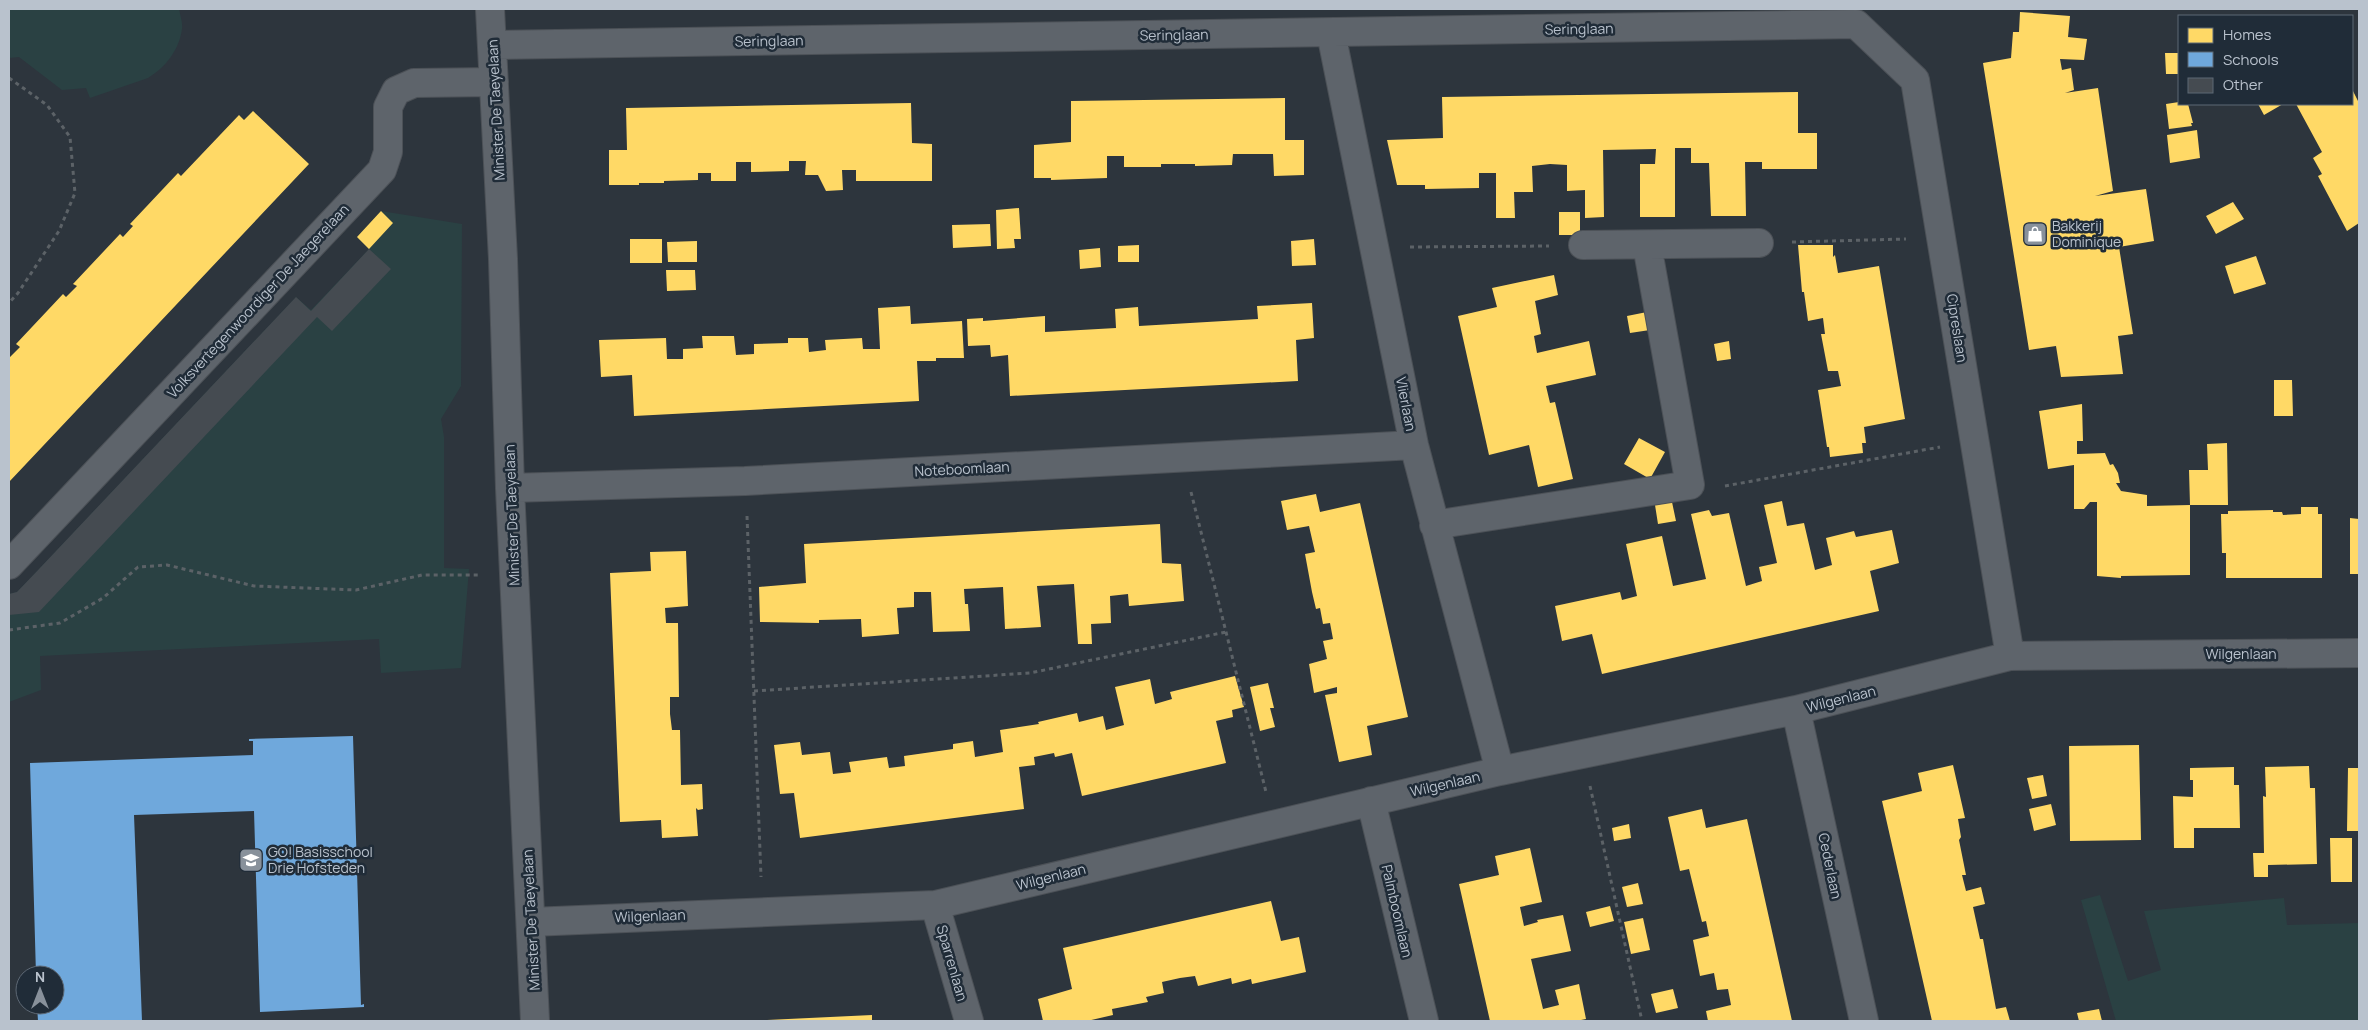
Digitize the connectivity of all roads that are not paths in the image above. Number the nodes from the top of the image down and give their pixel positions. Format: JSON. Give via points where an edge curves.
{"nodes":[{"id":1,"x":490,"y":9,"type":"edge"},
{"id":2,"x":1856,"y":24,"type":"joint"},
{"id":3,"x":1331,"y":33,"type":"junction"},
{"id":4,"x":492,"y":45,"type":"junction"},
{"id":5,"x":494,"y":82,"type":"junction"},
{"id":6,"x":1759,"y":243,"type":"road end"},
{"id":7,"x":1583,"y":245,"type":"road end"},
{"id":8,"x":1648,"y":245,"type":"junction"},
{"id":9,"x":1414,"y":445,"type":"junction"},
{"id":10,"x":510,"y":488,"type":"junction"},
{"id":11,"x":1434,"y":525,"type":"junction"},
{"id":12,"x":9,"y":565,"type":"edge"},
{"id":13,"x":2359,"y":653,"type":"edge"},
{"id":14,"x":2010,"y":656,"type":"junction"},
{"id":15,"x":1796,"y":710,"type":"junction"},
{"id":16,"x":1500,"y":771,"type":"junction"},
{"id":17,"x":1371,"y":802,"type":"junction"},
{"id":18,"x":934,"y":905,"type":"junction"},
{"id":19,"x":531,"y":922,"type":"junction"},
{"id":20,"x":535,"y":1021,"type":"edge"},
{"id":21,"x":969,"y":1021,"type":"edge"},
{"id":22,"x":1424,"y":1021,"type":"edge"},
{"id":23,"x":1864,"y":1021,"type":"edge"}],
"edges":[{"from":1,"to":4,"type":"street","name":"Minister De Taeyelaan"},
{"from":2,"to":3,"type":"street","name":"Seringlaan"},
{"from":2,"to":14,"type":"street","name":"Cipreslaan","via":[[1914,80]]},
{"from":3,"to":4,"type":"street","name":"Seringlaan"},
{"from":3,"to":9,"type":"street","name":"Vlierlaan"},
{"from":4,"to":5,"type":"street","name":"Minister De Taeyelaan"},
{"from":5,"to":10,"type":"street","name":"Minister De Taeyelaan"},
{"from":5,"to":12,"type":"street","name":"Volksvertegenwoordiger De Jaegerelaan","via":[[414,83],[396,91],[388,107],[388,152],[382,170]]},
{"from":6,"to":8,"type":"street"},
{"from":7,"to":8,"type":"street"},
{"from":8,"to":11,"type":"street","via":[[1690,485]]},
{"from":9,"to":10,"type":"street","name":"Noteboomlaan","via":[[745,481]]},
{"from":9,"to":11,"type":"street","name":"Vlierlaan"},
{"from":10,"to":19,"type":"street","name":"Minister De Taeyelaan"},
{"from":11,"to":16,"type":"street","name":"Vlierlaan"},
{"from":13,"to":14,"type":"street","name":"Wilgenlaan"},
{"from":14,"to":15,"type":"street","name":"Wilgenlaan"},
{"from":15,"to":16,"type":"street","name":"Wilgenlaan"},
{"from":15,"to":23,"type":"street","name":"Cederlaan"},
{"from":16,"to":17,"type":"street","name":"Wilgenlaan"},
{"from":17,"to":18,"type":"street","name":"Wilgenlaan"},
{"from":17,"to":22,"type":"street","name":"Palmboomlaan"},
{"from":18,"to":19,"type":"street","name":"Wilgenlaan"},
{"from":18,"to":21,"type":"street","name":"Sparrenlaan"},
{"from":19,"to":20,"type":"street","name":"Minister De Taeyelaan"}]}
